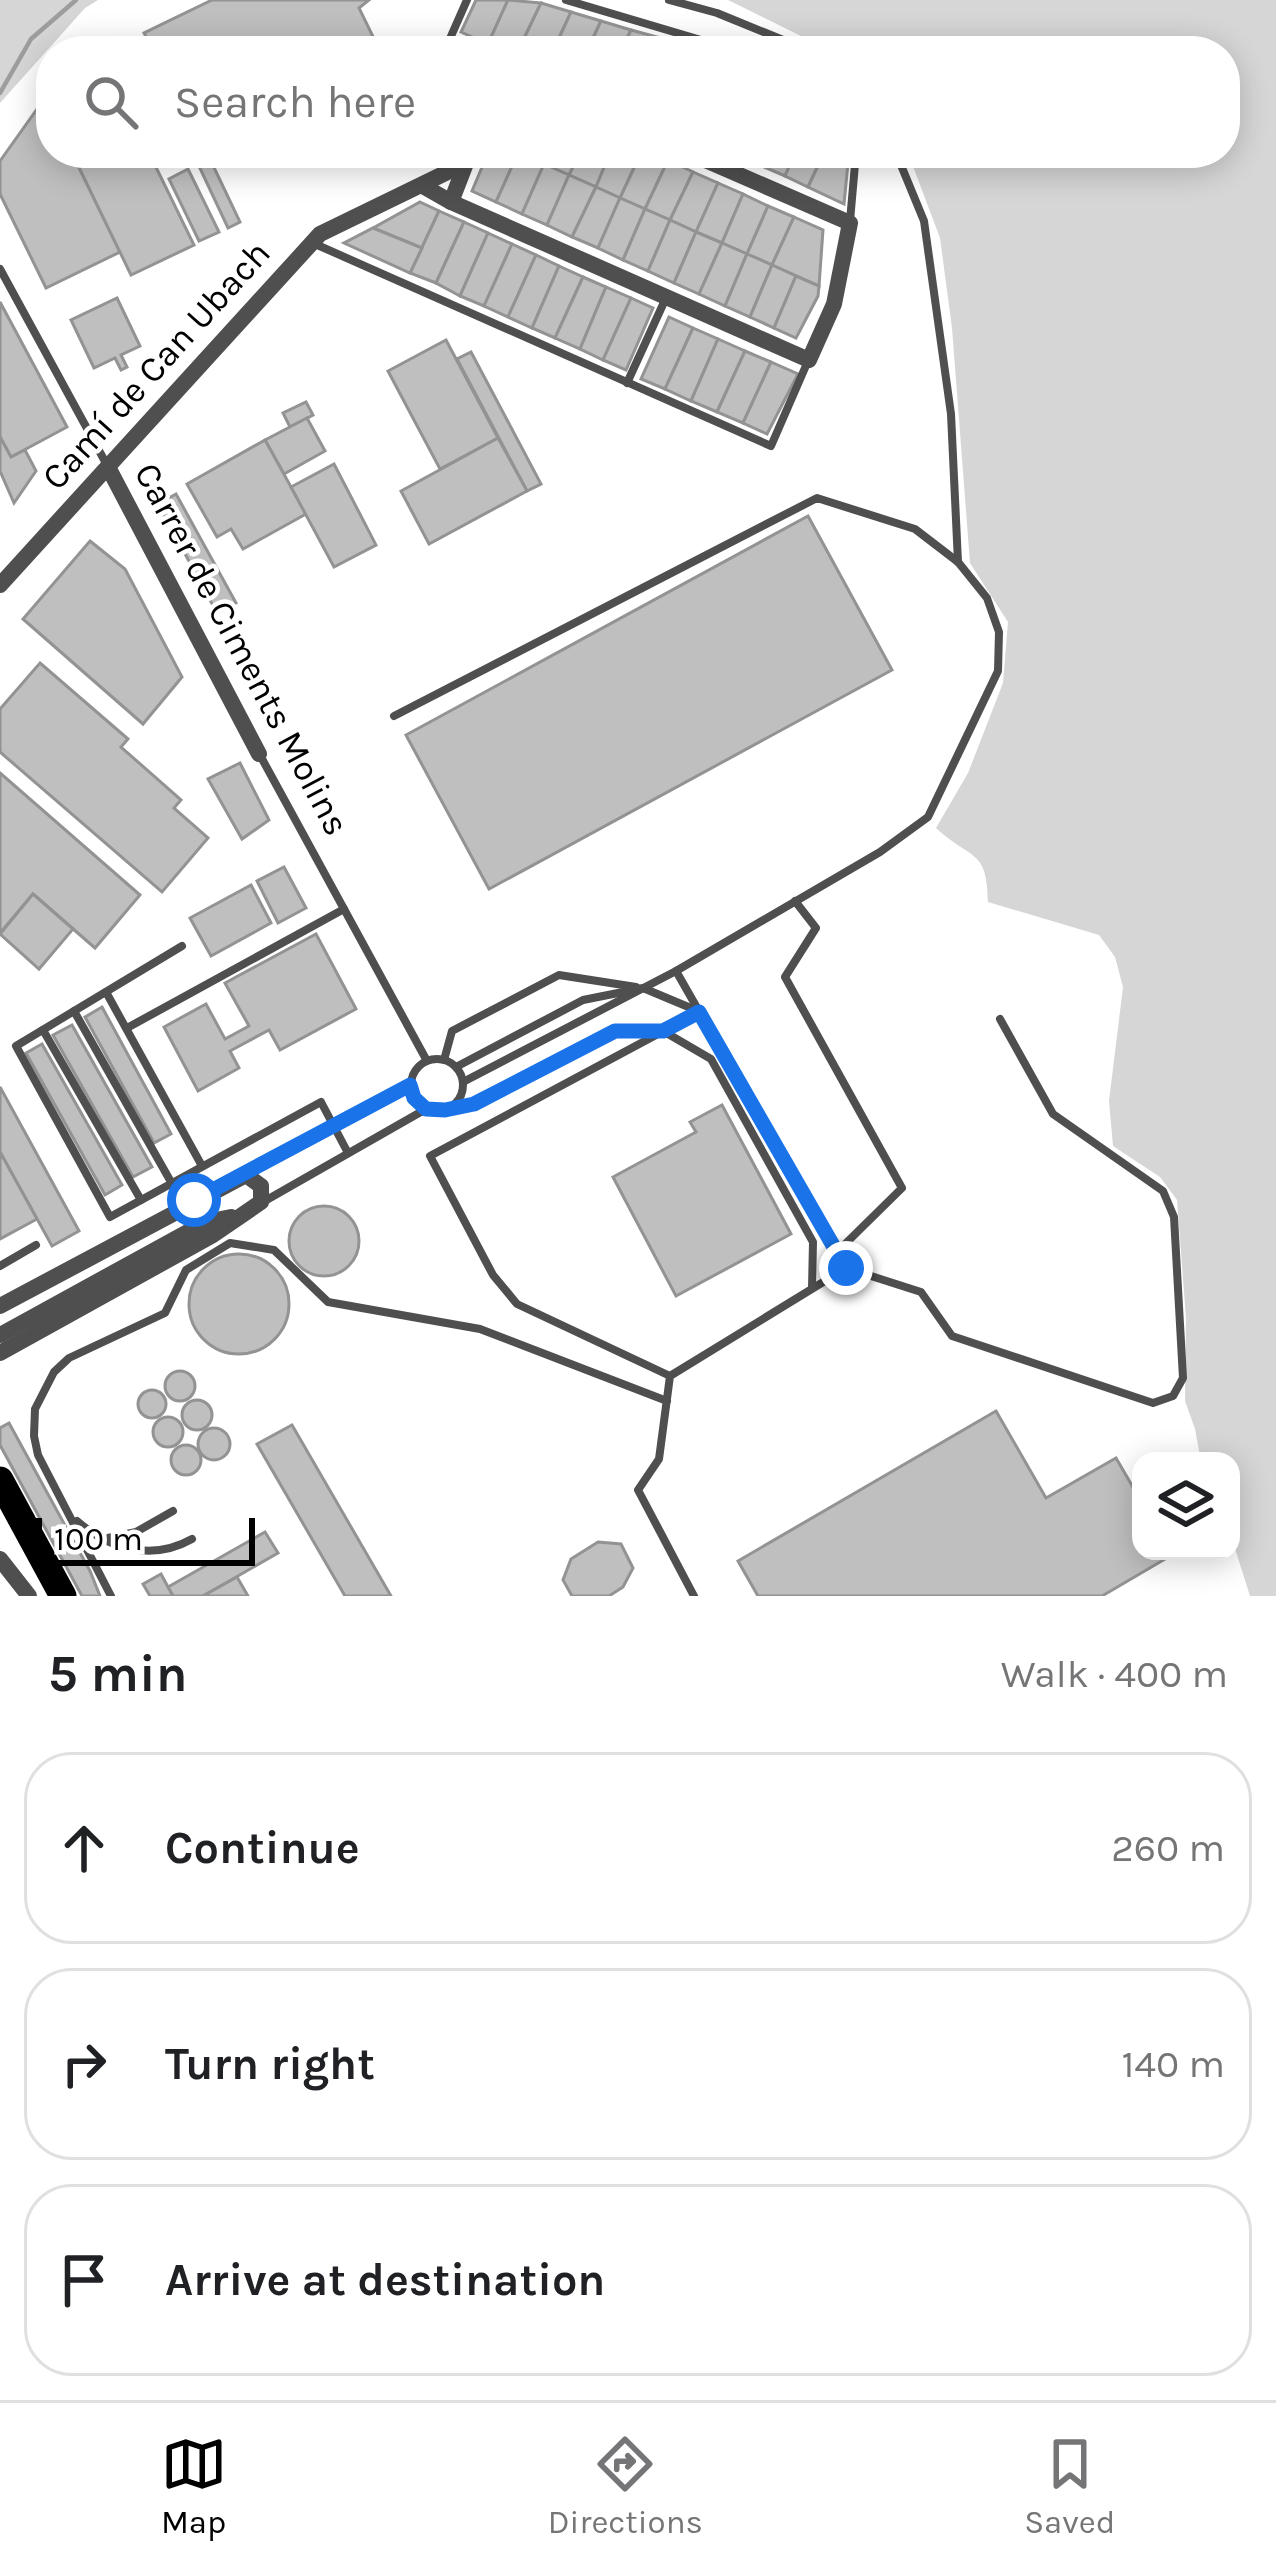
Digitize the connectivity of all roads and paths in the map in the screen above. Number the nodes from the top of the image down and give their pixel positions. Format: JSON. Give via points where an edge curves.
{"nodes":[{"id":1,"x":467,"y":0,"type":"edge"},
{"id":2,"x":566,"y":0,"type":"edge"},
{"id":3,"x":670,"y":0,"type":"edge"},
{"id":4,"x":458,"y":36,"type":"edge"},
{"id":5,"x":687,"y":36,"type":"edge"},
{"id":6,"x":773,"y":36,"type":"edge"},
{"id":7,"x":452,"y":168,"type":"edge"},
{"id":8,"x":464,"y":168,"type":"edge"},
{"id":9,"x":742,"y":168,"type":"edge"},
{"id":10,"x":855,"y":168,"type":"edge"},
{"id":11,"x":902,"y":168,"type":"edge"},
{"id":12,"x":423,"y":186,"type":"junction"},
{"id":13,"x":451,"y":202,"type":"junction"},
{"id":14,"x":850,"y":223,"type":"junction"},
{"id":15,"x":312,"y":242,"type":"junction"},
{"id":16,"x":0,"y":269,"type":"edge"},
{"id":17,"x":666,"y":299,"type":"junction"},
{"id":18,"x":809,"y":360,"type":"junction"},
{"id":19,"x":627,"y":383,"type":"junction"},
{"id":20,"x":108,"y":467,"type":"junction"},
{"id":21,"x":958,"y":562,"type":"junction"},
{"id":22,"x":0,"y":585,"type":"edge"},
{"id":23,"x":394,"y":716,"type":"dead end"},
{"id":24,"x":259,"y":754,"type":"joint"},
{"id":25,"x":795,"y":902,"type":"junction"},
{"id":26,"x":344,"y":909,"type":"junction"},
{"id":27,"x":182,"y":946,"type":"dead end"},
{"id":28,"x":676,"y":971,"type":"junction"},
{"id":29,"x":643,"y":988,"type":"junction"},
{"id":30,"x":106,"y":992,"type":"junction"},
{"id":31,"x":74,"y":1011,"type":"junction"},
{"id":32,"x":699,"y":1012,"type":"junction"},
{"id":33,"x":1000,"y":1019,"type":"dead end"},
{"id":34,"x":127,"y":1028,"type":"junction"},
{"id":35,"x":43,"y":1030,"type":"junction"},
{"id":36,"x":663,"y":1031,"type":"junction"},
{"id":37,"x":427,"y":1060,"type":"junction"},
{"id":38,"x":444,"y":1060,"type":"junction"},
{"id":39,"x":456,"y":1067,"type":"junction"},
{"id":40,"x":463,"y":1082,"type":"junction"},
{"id":41,"x":410,"y":1085,"type":"junction"},
{"id":42,"x":452,"y":1106,"type":"junction"},
{"id":43,"x":426,"y":1109,"type":"junction"},
{"id":44,"x":334,"y":1127,"type":"junction"},
{"id":45,"x":348,"y":1153,"type":"junction"},
{"id":46,"x":202,"y":1166,"type":"junction"},
{"id":47,"x":246,"y":1175,"type":"junction"},
{"id":48,"x":171,"y":1183,"type":"junction"},
{"id":49,"x":223,"y":1187,"type":"junction"},
{"id":50,"x":141,"y":1200,"type":"junction"},
{"id":51,"x":261,"y":1202,"type":"junction"},
{"id":52,"x":238,"y":1216,"type":"junction"},
{"id":53,"x":36,"y":1245,"type":"dead end"},
{"id":54,"x":837,"y":1252,"type":"junction"},
{"id":55,"x":0,"y":1266,"type":"edge"},
{"id":56,"x":846,"y":1268,"type":"junction"},
{"id":57,"x":812,"y":1288,"type":"junction"},
{"id":58,"x":0,"y":1306,"type":"edge"},
{"id":59,"x":0,"y":1325,"type":"edge"},
{"id":60,"x":0,"y":1335,"type":"edge"},
{"id":61,"x":0,"y":1353,"type":"edge"},
{"id":62,"x":670,"y":1376,"type":"junction"},
{"id":63,"x":667,"y":1401,"type":"junction"},
{"id":64,"x":0,"y":1480,"type":"edge"},
{"id":65,"x":173,"y":1511,"type":"dead end"},
{"id":66,"x":71,"y":1516,"type":"junction"},
{"id":67,"x":106,"y":1538,"type":"junction"},
{"id":68,"x":192,"y":1539,"type":"dead end"},
{"id":69,"x":0,"y":1558,"type":"edge"},
{"id":70,"x":29,"y":1596,"type":"edge"},
{"id":71,"x":64,"y":1596,"type":"edge"},
{"id":72,"x":112,"y":1596,"type":"edge"},
{"id":73,"x":694,"y":1596,"type":"edge"}],
"edges":[{"from":1,"to":4,"type":"lane"},
{"from":2,"to":5,"type":"lane"},
{"from":3,"to":6,"type":"lane"},
{"from":7,"to":12,"type":"street","name":"Camí de Can Ubach"},
{"from":8,"to":13,"type":"street"},
{"from":9,"to":14,"type":"street"},
{"from":10,"to":14,"type":"lane"},
{"from":11,"to":21,"type":"lane","via":[[924,220],[951,414]]},
{"from":12,"to":13,"type":"street"},
{"from":12,"to":15,"type":"street","name":"Camí de Can Ubach"},
{"from":13,"to":17,"type":"street"},
{"from":14,"to":18,"type":"street","via":[[834,304]]},
{"from":15,"to":19,"type":"lane"},
{"from":15,"to":20,"type":"street","name":"Camí de Can Ubach"},
{"from":16,"to":20,"type":"lane","name":"Carrer de Ciments Molins"},
{"from":17,"to":18,"type":"street"},
{"from":17,"to":19,"type":"lane"},
{"from":18,"to":19,"type":"lane","via":[[771,446]]},
{"from":20,"to":22,"type":"street","name":"Camí de Can Ubach"},
{"from":20,"to":24,"type":"street","name":"Carrer de Ciments Molins"},
{"from":21,"to":23,"type":"lane","via":[[915,529],[817,497]]},
{"from":21,"to":25,"type":"lane","via":[[987,598],[998,671],[928,817]]},
{"from":24,"to":26,"type":"lane","name":"Carrer de Ciments Molins"},
{"from":25,"to":28,"type":"lane"},
{"from":25,"to":54,"type":"lane","via":[[816,928],[785,977],[902,1188]]},
{"from":26,"to":34,"type":"lane"},
{"from":26,"to":37,"type":"lane","name":"Carrer de Ciments Molins"},
{"from":27,"to":30,"type":"lane"},
{"from":28,"to":29,"type":"lane"},
{"from":28,"to":32,"type":"lane"},
{"from":29,"to":32,"type":"lane"},
{"from":29,"to":38,"type":"lane","via":[[559,975],[452,1031]]},
{"from":29,"to":39,"type":"lane","via":[[583,1000]]},
{"from":29,"to":40,"type":"lane"},
{"from":30,"to":31,"type":"lane"},
{"from":30,"to":34,"type":"lane"},
{"from":31,"to":35,"type":"lane"},
{"from":31,"to":48,"type":"lane"},
{"from":32,"to":36,"type":"lane"},
{"from":32,"to":54,"type":"lane"},
{"from":33,"to":56,"type":"lane","via":[[1053,1114],[1163,1192],[1174,1217],[1183,1378],[1173,1396],[1153,1403],[952,1336],[921,1292]]},
{"from":34,"to":46,"type":"lane"},
{"from":35,"to":50,"type":"lane"},
{"from":35,"to":50,"type":"lane","via":[[16,1046],[110,1217]]},
{"from":36,"to":42,"type":"lane","via":[[615,1031],[474,1104]]},
{"from":36,"to":57,"type":"lane","via":[[711,1059],[813,1243]]},
{"from":36,"to":62,"type":"lane","via":[[430,1156],[517,1304]]},
{"from":37,"to":38,"type":"lane"},
{"from":37,"to":41,"type":"lane"},
{"from":38,"to":39,"type":"lane"},
{"from":39,"to":40,"type":"lane"},
{"from":40,"to":42,"type":"lane"},
{"from":41,"to":43,"type":"lane"},
{"from":41,"to":44,"type":"lane"},
{"from":42,"to":43,"type":"lane"},
{"from":43,"to":45,"type":"lane"},
{"from":44,"to":45,"type":"lane"},
{"from":44,"to":46,"type":"lane","via":[[321,1102]]},
{"from":44,"to":47,"type":"lane"},
{"from":45,"to":51,"type":"lane"},
{"from":46,"to":48,"type":"lane"},
{"from":47,"to":49,"type":"street"},
{"from":47,"to":51,"type":"street","via":[[261,1186]]},
{"from":48,"to":50,"type":"lane"},
{"from":49,"to":58,"type":"street"},
{"from":49,"to":59,"type":"street","via":[[202,1215]]},
{"from":51,"to":52,"type":"street"},
{"from":52,"to":60,"type":"street","via":[[206,1222]]},
{"from":52,"to":61,"type":"street"},
{"from":53,"to":55,"type":"lane"},
{"from":54,"to":56,"type":"lane"},
{"from":56,"to":57,"type":"lane"},
{"from":57,"to":62,"type":"lane"},
{"from":62,"to":63,"type":"lane"},
{"from":63,"to":66,"type":"lane","via":[[480,1329],[328,1302],[274,1250],[230,1243],[186,1270],[165,1313],[69,1358],[44,1388],[35,1409],[38,1455]]},
{"from":63,"to":73,"type":"lane","via":[[659,1459],[638,1490]]},
{"from":64,"to":71,"type":"main road"},
{"from":65,"to":67,"type":"lane"},
{"from":66,"to":67,"type":"lane"},
{"from":66,"to":72,"type":"lane"},
{"from":67,"to":68,"type":"lane","via":[[140,1552],[165,1552]]},
{"from":69,"to":70,"type":"street"}]}
